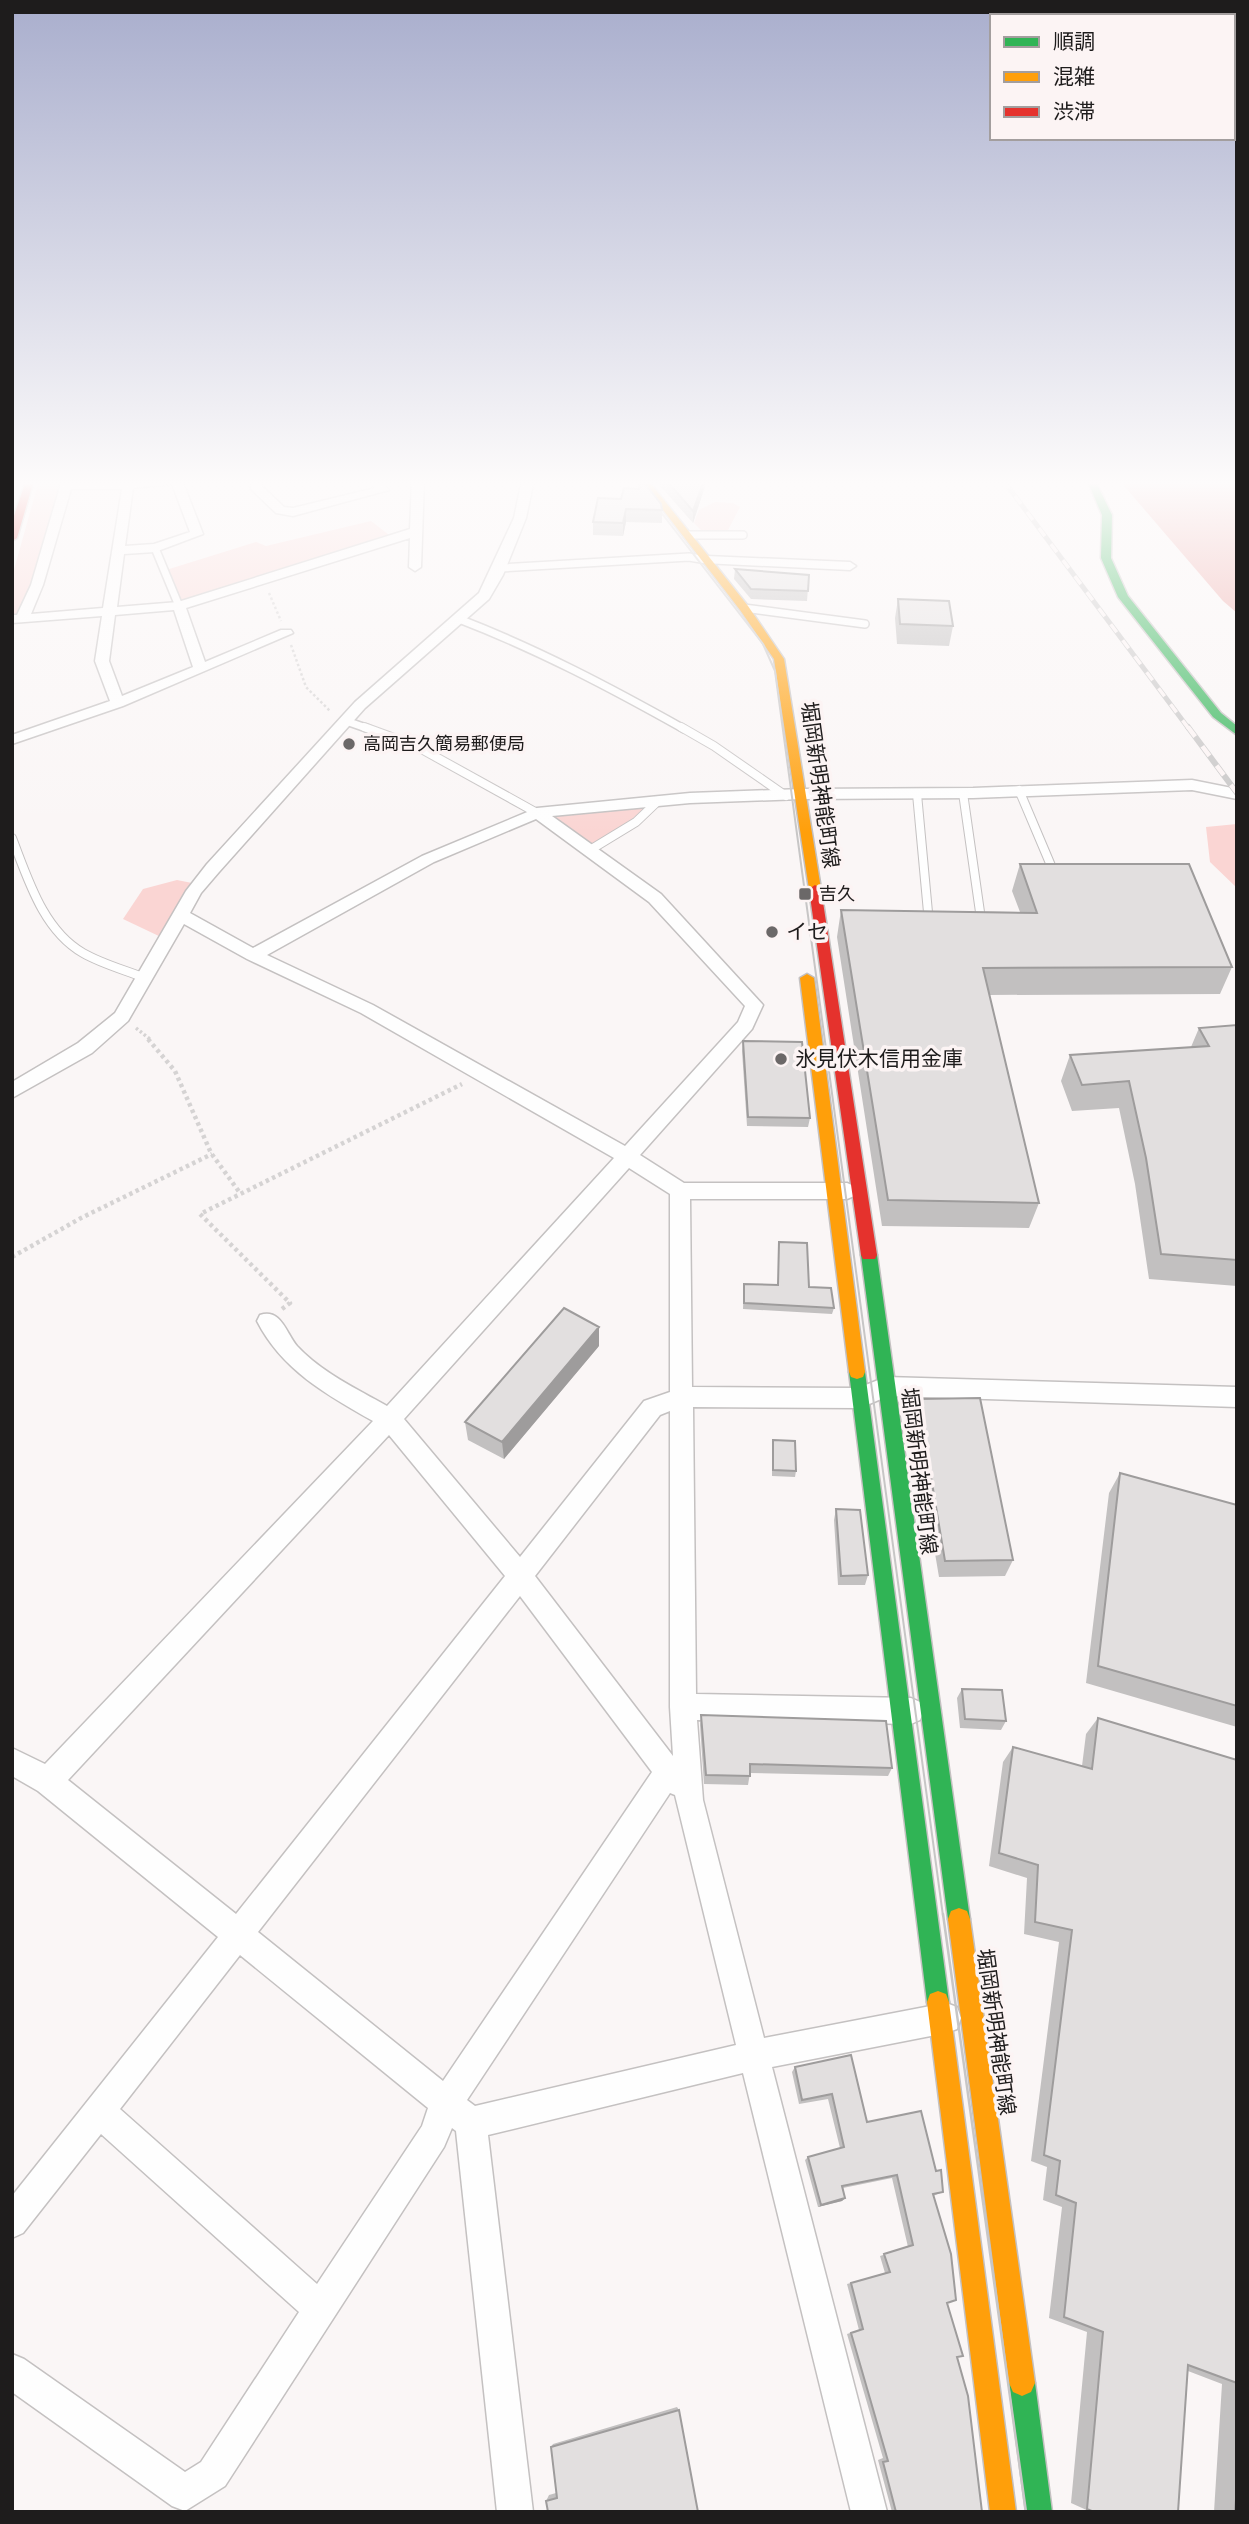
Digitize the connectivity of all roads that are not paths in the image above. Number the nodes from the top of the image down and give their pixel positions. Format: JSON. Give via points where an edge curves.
{"nodes":[{"id":1,"x":29,"y":598,"type":"edge"},
{"id":2,"x":113,"y":598,"type":"edge"},
{"id":3,"x":175,"y":598,"type":"edge"},
{"id":4,"x":205,"y":598,"type":"edge"},
{"id":5,"x":482,"y":598,"type":"edge"},
{"id":6,"x":720,"y":598,"type":"edge"},
{"id":7,"x":736,"y":598,"type":"edge"},
{"id":8,"x":1124,"y":598,"type":"edge"},
{"id":9,"x":178,"y":606,"type":"junction"},
{"id":10,"x":744,"y":608,"type":"junction"},
{"id":11,"x":111,"y":611,"type":"junction"},
{"id":12,"x":17,"y":618,"type":"edge"},
{"id":13,"x":459,"y":619,"type":"junction"},
{"id":14,"x":865,"y":624,"type":"dead end"},
{"id":15,"x":286,"y":633,"type":"road end"},
{"id":16,"x":200,"y":668,"type":"junction"},
{"id":17,"x":118,"y":703,"type":"junction"},
{"id":18,"x":345,"y":721,"type":"junction"},
{"id":19,"x":1237,"y":732,"type":"edge"},
{"id":20,"x":12,"y":740,"type":"edge"},
{"id":21,"x":1019,"y":790,"type":"junction"},
{"id":22,"x":963,"y":793,"type":"junction"},
{"id":23,"x":917,"y":794,"type":"junction"},
{"id":24,"x":1237,"y":794,"type":"edge"},
{"id":25,"x":794,"y":795,"type":"junction"},
{"id":26,"x":658,"y":801,"type":"junction"},
{"id":27,"x":537,"y":813,"type":"junction"},
{"id":28,"x":12,"y":838,"type":"edge"},
{"id":29,"x":792,"y":848,"type":"dead end"},
{"id":30,"x":590,"y":850,"type":"junction"},
{"id":31,"x":1056,"y":879,"type":"edge"},
{"id":32,"x":182,"y":916,"type":"junction"},
{"id":33,"x":916,"y":929,"type":"edge"},
{"id":34,"x":930,"y":929,"type":"junction"},
{"id":35,"x":943,"y":930,"type":"edge"},
{"id":36,"x":969,"y":930,"type":"edge"},
{"id":37,"x":253,"y":955,"type":"junction"},
{"id":38,"x":805,"y":967,"type":"dead end"},
{"id":39,"x":145,"y":978,"type":"junction"},
{"id":40,"x":12,"y":1091,"type":"edge"},
{"id":41,"x":627,"y":1157,"type":"junction"},
{"id":42,"x":834,"y":1190,"type":"junction"},
{"id":43,"x":680,"y":1191,"type":"junction"},
{"id":44,"x":860,"y":1191,"type":"junction"},
{"id":45,"x":268,"y":1321,"type":"road end"},
{"id":46,"x":887,"y":1387,"type":"junction"},
{"id":47,"x":682,"y":1397,"type":"junction"},
{"id":48,"x":1237,"y":1397,"type":"edge"},
{"id":49,"x":860,"y":1398,"type":"junction"},
{"id":50,"x":390,"y":1419,"type":"junction"},
{"id":51,"x":519,"y":1575,"type":"junction"},
{"id":52,"x":682,"y":1707,"type":"junction"},
{"id":53,"x":901,"y":1711,"type":"junction"},
{"id":54,"x":929,"y":1712,"type":"junction"},
{"id":55,"x":12,"y":1761,"type":"edge"},
{"id":56,"x":668,"y":1772,"type":"junction"},
{"id":57,"x":48,"y":1781,"type":"junction"},
{"id":58,"x":689,"y":1800,"type":"junction"},
{"id":59,"x":237,"y":1936,"type":"junction"},
{"id":60,"x":972,"y":2015,"type":"junction"},
{"id":61,"x":940,"y":2019,"type":"junction"},
{"id":62,"x":752,"y":2056,"type":"junction"},
{"id":63,"x":99,"y":2111,"type":"junction"},
{"id":64,"x":458,"y":2113,"type":"junction"},
{"id":65,"x":12,"y":2222,"type":"edge"},
{"id":66,"x":320,"y":2309,"type":"junction"},
{"id":67,"x":12,"y":2371,"type":"edge"},
{"id":68,"x":515,"y":2512,"type":"edge"},
{"id":69,"x":869,"y":2512,"type":"edge"},
{"id":70,"x":1003,"y":2512,"type":"edge"},
{"id":71,"x":1039,"y":2512,"type":"edge"}],
"edges":[{"from":1,"to":12,"type":"street"},
{"from":2,"to":11,"type":"street"},
{"from":3,"to":9,"type":"lane"},
{"from":4,"to":9,"type":"street"},
{"from":5,"to":13,"type":"street"},
{"from":6,"to":25,"type":"main road","name":"堀岡新明神能町線","via":[[763,659]]},
{"from":7,"to":10,"type":"main road","name":"堀岡新明神能町線"},
{"from":8,"to":19,"type":"main road","via":[[1217,715]]},
{"from":9,"to":11,"type":"street"},
{"from":9,"to":16,"type":"street"},
{"from":10,"to":14,"type":"lane"},
{"from":10,"to":25,"type":"main road","name":"堀岡新明神能町線","via":[[779,659]]},
{"from":11,"to":12,"type":"street"},
{"from":11,"to":17,"type":"street","via":[[102,661]]},
{"from":13,"to":18,"type":"street"},
{"from":13,"to":25,"type":"lane","via":[[592,678]]},
{"from":15,"to":16,"type":"street"},
{"from":16,"to":17,"type":"street"},
{"from":17,"to":20,"type":"street"},
{"from":18,"to":27,"type":"lane","via":[[416,746]]},
{"from":18,"to":32,"type":"street","via":[[213,868]]},
{"from":21,"to":22,"type":"street"},
{"from":21,"to":24,"type":"street","via":[[1192,785]]},
{"from":21,"to":31,"type":"lane"},
{"from":22,"to":23,"type":"street"},
{"from":22,"to":36,"type":"lane","via":[[982,930]]},
{"from":23,"to":25,"type":"street"},
{"from":23,"to":34,"type":"lane"},
{"from":25,"to":26,"type":"street"},
{"from":25,"to":29,"type":"main road","name":"堀岡新明神能町線"},
{"from":25,"to":44,"type":"main road","name":"堀岡新明神能町線","via":[[826,928]]},
{"from":26,"to":27,"type":"street"},
{"from":26,"to":30,"type":"lane","via":[[636,822]]},
{"from":27,"to":30,"type":"street"},
{"from":27,"to":37,"type":"street","via":[[428,859]]},
{"from":28,"to":39,"type":"lane","via":[[54,928],[82,952]]},
{"from":30,"to":41,"type":"street","via":[[655,898],[754,1004],[746,1025]]},
{"from":32,"to":37,"type":"street"},
{"from":32,"to":39,"type":"street"},
{"from":33,"to":34,"type":"lane"},
{"from":34,"to":35,"type":"lane"},
{"from":37,"to":41,"type":"street","via":[[367,1009]]},
{"from":38,"to":42,"type":"main road"},
{"from":39,"to":40,"type":"street","via":[[122,1017],[85,1048]]},
{"from":41,"to":43,"type":"street"},
{"from":41,"to":50,"type":"street"},
{"from":42,"to":43,"type":"street"},
{"from":42,"to":44,"type":"street"},
{"from":42,"to":49,"type":"main road"},
{"from":43,"to":47,"type":"street"},
{"from":44,"to":46,"type":"main road","name":"堀岡新明神能町線"},
{"from":45,"to":50,"type":"street","via":[[290,1353],[330,1385]]},
{"from":46,"to":48,"type":"street"},
{"from":46,"to":49,"type":"street"},
{"from":46,"to":54,"type":"main road","name":"堀岡新明神能町線"},
{"from":47,"to":49,"type":"street"},
{"from":47,"to":51,"type":"street","via":[[652,1408]]},
{"from":47,"to":52,"type":"street"},
{"from":49,"to":53,"type":"main road"},
{"from":50,"to":51,"type":"street"},
{"from":50,"to":57,"type":"street"},
{"from":51,"to":56,"type":"street"},
{"from":51,"to":59,"type":"street"},
{"from":52,"to":53,"type":"street"},
{"from":52,"to":58,"type":"street"},
{"from":53,"to":54,"type":"street"},
{"from":53,"to":61,"type":"main road"},
{"from":54,"to":60,"type":"main road","name":"堀岡新明神能町線"},
{"from":55,"to":57,"type":"street"},
{"from":56,"to":58,"type":"street"},
{"from":56,"to":64,"type":"street"},
{"from":57,"to":59,"type":"street"},
{"from":58,"to":62,"type":"street"},
{"from":59,"to":63,"type":"street"},
{"from":59,"to":64,"type":"street"},
{"from":60,"to":61,"type":"street"},
{"from":60,"to":71,"type":"main road","name":"堀岡新明神能町線"},
{"from":61,"to":62,"type":"street"},
{"from":61,"to":70,"type":"main road"},
{"from":62,"to":64,"type":"street"},
{"from":62,"to":69,"type":"street"},
{"from":63,"to":65,"type":"street"},
{"from":63,"to":66,"type":"street"},
{"from":64,"to":66,"type":"street","via":[[433,2136]]},
{"from":64,"to":68,"type":"street"},
{"from":66,"to":67,"type":"street","via":[[213,2474],[185,2493]]}]}
